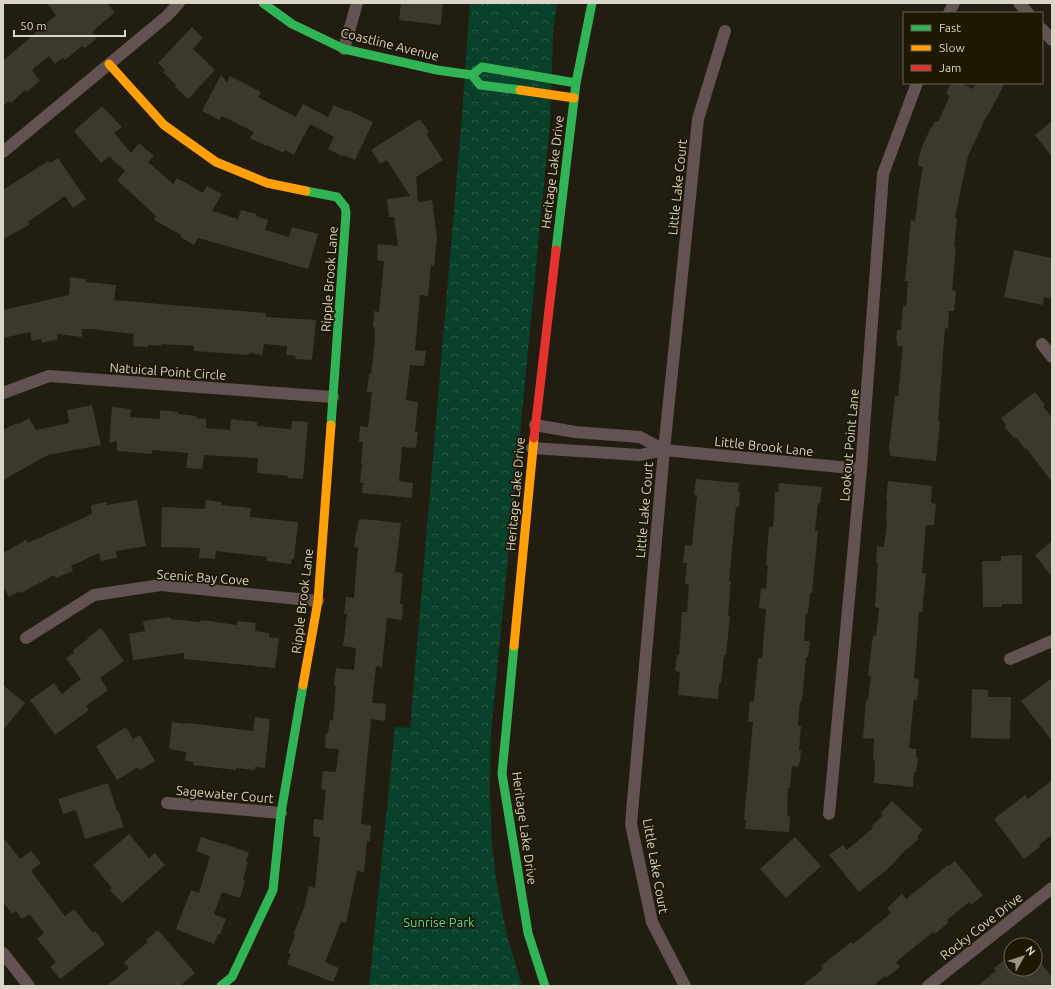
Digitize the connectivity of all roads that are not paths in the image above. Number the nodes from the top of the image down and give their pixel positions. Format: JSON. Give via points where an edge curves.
{"nodes":[{"id":1,"x":179,"y":3,"type":"edge"},
{"id":2,"x":263,"y":3,"type":"edge"},
{"id":3,"x":357,"y":3,"type":"edge"},
{"id":4,"x":592,"y":3,"type":"edge"},
{"id":5,"x":954,"y":3,"type":"edge"},
{"id":6,"x":1019,"y":3,"type":"edge"},
{"id":7,"x":950,"y":12,"type":"edge"},
{"id":8,"x":1027,"y":12,"type":"edge"},
{"id":9,"x":1043,"y":30,"type":"edge"},
{"id":10,"x":725,"y":31,"type":"dead end"},
{"id":11,"x":1052,"y":40,"type":"edge"},
{"id":12,"x":344,"y":49,"type":"junction"},
{"id":13,"x":109,"y":64,"type":"junction"},
{"id":14,"x":472,"y":75,"type":"junction"},
{"id":15,"x":576,"y":83,"type":"junction"},
{"id":16,"x":917,"y":84,"type":"edge"},
{"id":17,"x":574,"y":98,"type":"junction"},
{"id":18,"x":3,"y":152,"type":"edge"},
{"id":19,"x":1042,"y":344,"type":"dead end"},
{"id":20,"x":1052,"y":357,"type":"edge"},
{"id":21,"x":3,"y":393,"type":"edge"},
{"id":22,"x":333,"y":397,"type":"junction"},
{"id":23,"x":535,"y":425,"type":"junction"},
{"id":24,"x":532,"y":448,"type":"junction"},
{"id":25,"x":664,"y":450,"type":"junction"},
{"id":26,"x":861,"y":469,"type":"junction"},
{"id":27,"x":318,"y":602,"type":"junction"},
{"id":28,"x":26,"y":638,"type":"dead end"},
{"id":29,"x":1052,"y":641,"type":"edge"},
{"id":30,"x":1010,"y":659,"type":"dead end"},
{"id":31,"x":166,"y":804,"type":"dead end"},
{"id":32,"x":281,"y":813,"type":"junction"},
{"id":33,"x":829,"y":814,"type":"dead end"},
{"id":34,"x":1052,"y":888,"type":"edge"},
{"id":35,"x":3,"y":953,"type":"edge"},
{"id":36,"x":29,"y":986,"type":"edge"},
{"id":37,"x":222,"y":986,"type":"edge"},
{"id":38,"x":545,"y":986,"type":"edge"},
{"id":39,"x":685,"y":986,"type":"edge"},
{"id":40,"x":928,"y":986,"type":"edge"}],
"edges":[{"from":1,"to":13,"type":"street"},
{"from":2,"to":12,"type":"street","name":"Coastline Avenue","via":[[292,24]]},
{"from":3,"to":12,"type":"street"},
{"from":4,"to":15,"type":"street","name":"Heritage Lake Drive"},
{"from":5,"to":7,"type":"street"},
{"from":6,"to":8,"type":"street"},
{"from":9,"to":11,"type":"street"},
{"from":10,"to":25,"type":"street","name":"Little Lake Court","via":[[698,120]]},
{"from":12,"to":14,"type":"street","name":"Coastline Avenue","via":[[437,70]]},
{"from":13,"to":18,"type":"street"},
{"from":13,"to":22,"type":"street","name":"Ripple Brook Lane","via":[[164,125],[216,162],[267,183],[337,197],[343,204],[347,214]]},
{"from":14,"to":15,"type":"street","name":"Coastline Avenue","via":[[482,67]]},
{"from":14,"to":17,"type":"street","name":"Coastline Avenue","via":[[480,85]]},
{"from":15,"to":17,"type":"street","name":"Heritage Lake Drive"},
{"from":16,"to":26,"type":"street","name":"Lookout Point Lane","via":[[883,174]]},
{"from":17,"to":23,"type":"street","name":"Heritage Lake Drive"},
{"from":19,"to":20,"type":"street"},
{"from":21,"to":22,"type":"street","name":"Natuical Point Circle","via":[[49,376]]},
{"from":22,"to":27,"type":"street","name":"Ripple Brook Lane"},
{"from":23,"to":24,"type":"street","name":"Heritage Lake Drive"},
{"from":23,"to":25,"type":"street","name":"Little Brook Lane","via":[[575,432],[640,438]]},
{"from":24,"to":25,"type":"street","name":"Little Brook Lane","via":[[640,455]]},
{"from":24,"to":38,"type":"street","name":"Heritage Lake Drive","via":[[502,774],[528,933]]},
{"from":25,"to":26,"type":"street","name":"Little Brook Lane"},
{"from":25,"to":39,"type":"street","name":"Little Lake Court","via":[[631,824],[652,922]]},
{"from":26,"to":33,"type":"street","name":"Lookout Point Lane"},
{"from":27,"to":28,"type":"street","name":"Scenic Bay Cove","via":[[161,584],[94,595]]},
{"from":27,"to":32,"type":"street","name":"Ripple Brook Lane"},
{"from":29,"to":30,"type":"street"},
{"from":31,"to":32,"type":"street","name":"Sagewater Court"},
{"from":32,"to":37,"type":"street","name":"Ripple Brook Lane","via":[[273,890],[232,977]]},
{"from":34,"to":40,"type":"street","name":"Rocky Cove Drive"},
{"from":35,"to":36,"type":"street"}]}
